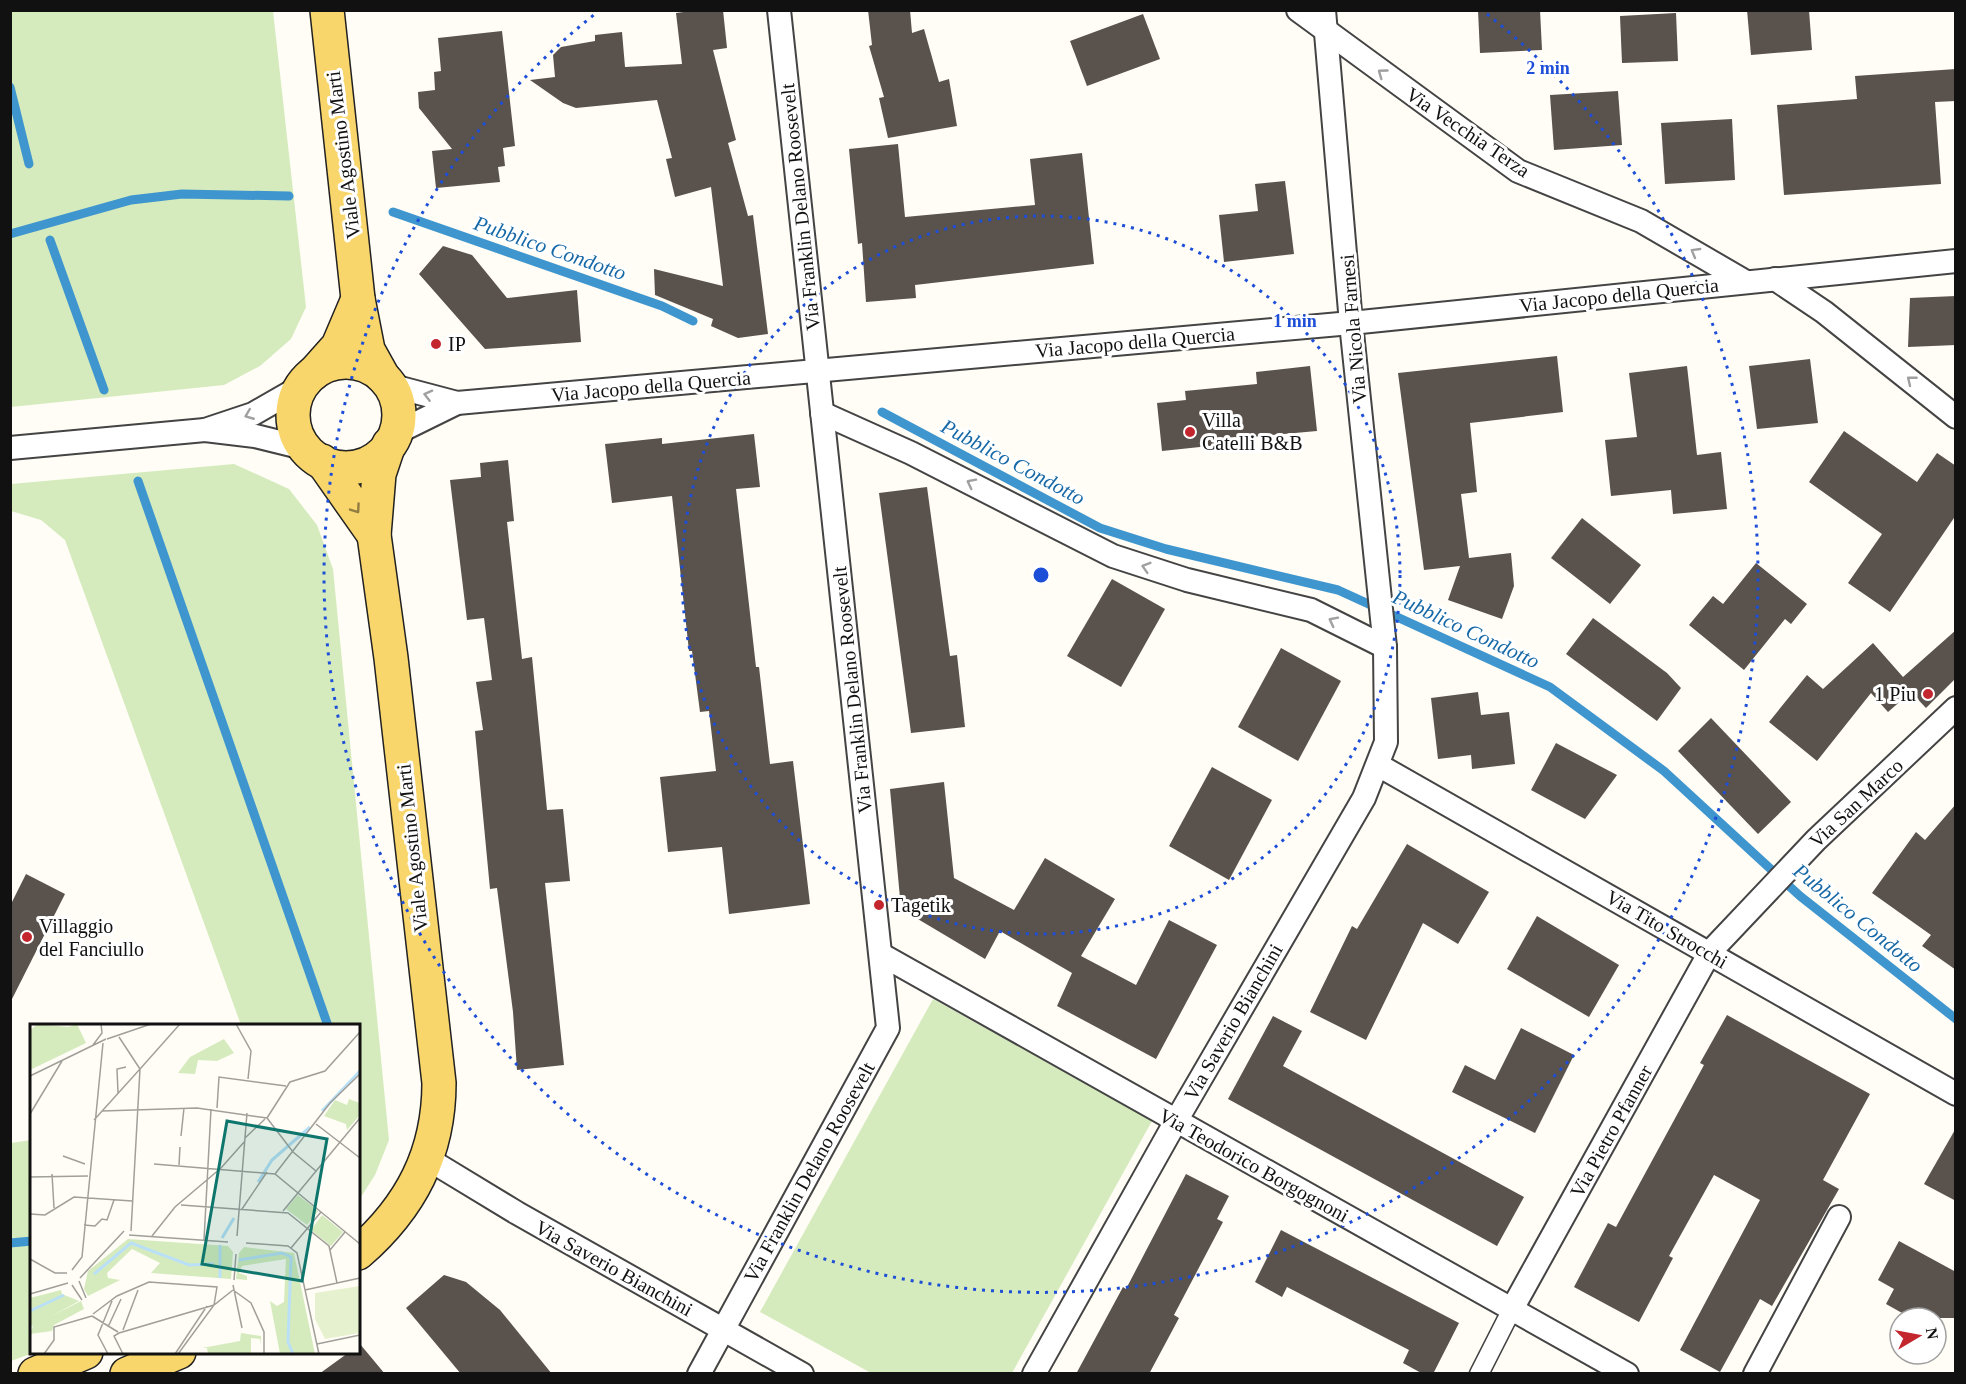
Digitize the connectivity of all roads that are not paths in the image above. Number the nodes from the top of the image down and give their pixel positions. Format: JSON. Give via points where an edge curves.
{"nodes":[{"id":1,"x":327,"y":10,"type":"edge"},
{"id":2,"x":779,"y":10,"type":"edge"},
{"id":3,"x":1298,"y":10,"type":"edge"},
{"id":4,"x":1325,"y":22,"type":"edge"},
{"id":5,"x":1956,"y":261,"type":"edge"},
{"id":6,"x":1775,"y":279,"type":"junction"},
{"id":7,"x":1746,"y":282,"type":"junction"},
{"id":8,"x":358,"y":299,"type":"junction"},
{"id":9,"x":1351,"y":323,"type":"junction"},
{"id":10,"x":817,"y":371,"type":"junction"},
{"id":11,"x":307,"y":380,"type":"junction"},
{"id":12,"x":386,"y":381,"type":"junction"},
{"id":13,"x":457,"y":403,"type":"junction"},
{"id":14,"x":822,"y":413,"type":"junction"},
{"id":15,"x":1956,"y":417,"type":"edge"},
{"id":16,"x":205,"y":430,"type":"junction"},
{"id":17,"x":392,"y":439,"type":"junction"},
{"id":18,"x":10,"y":448,"type":"edge"},
{"id":19,"x":313,"y":455,"type":"junction"},
{"id":20,"x":374,"y":536,"type":"junction"},
{"id":21,"x":1384,"y":640,"type":"junction"},
{"id":22,"x":1956,"y":708,"type":"edge"},
{"id":23,"x":1378,"y":765,"type":"junction"},
{"id":24,"x":1710,"y":952,"type":"junction"},
{"id":25,"x":882,"y":955,"type":"junction"},
{"id":26,"x":1956,"y":1094,"type":"edge"},
{"id":27,"x":1176,"y":1121,"type":"junction"},
{"id":28,"x":428,"y":1159,"type":"junction"},
{"id":29,"x":1839,"y":1217,"type":"dead end"},
{"id":30,"x":360,"y":1251,"type":"edge"},
{"id":31,"x":1512,"y":1309,"type":"junction"},
{"id":32,"x":724,"y":1330,"type":"junction"},
{"id":33,"x":84,"y":1354,"type":"edge"},
{"id":34,"x":177,"y":1354,"type":"edge"},
{"id":35,"x":35,"y":1374,"type":"edge"},
{"id":36,"x":127,"y":1374,"type":"edge"},
{"id":37,"x":699,"y":1374,"type":"edge"},
{"id":38,"x":802,"y":1374,"type":"edge"},
{"id":39,"x":1034,"y":1374,"type":"edge"},
{"id":40,"x":1479,"y":1374,"type":"edge"},
{"id":41,"x":1627,"y":1374,"type":"edge"},
{"id":42,"x":1755,"y":1374,"type":"edge"}],
"edges":[{"from":1,"to":8,"type":"main road","name":"Viale Agostino Marti"},
{"from":2,"to":10,"type":"street","name":"Via Franklin Delano Roosevelt"},
{"from":3,"to":4,"type":"street","name":"Via Vecchia Terza"},
{"from":7,"to":4,"type":"street","name":"Via Vecchia Terza","one_way":true,"via":[[1641,221],[1518,171]]},
{"from":4,"to":9,"type":"street","name":"Via Nicola Farnesi"},
{"from":5,"to":6,"type":"street","name":"Via Jacopo della Quercia"},
{"from":6,"to":7,"type":"street","name":"Via Jacopo della Quercia"},
{"from":15,"to":6,"type":"street","one_way":true,"via":[[1824,312]]},
{"from":7,"to":9,"type":"street","name":"Via Jacopo della Quercia"},
{"from":8,"to":11,"type":"main road","name":"Viale Agostino Marti","via":[[339,346]]},
{"from":8,"to":12,"type":"main road","name":"Viale Agostino Marti","via":[[368,350]]},
{"from":9,"to":10,"type":"street","name":"Via Jacopo della Quercia"},
{"from":9,"to":21,"type":"street","name":"Via Nicola Farnesi"},
{"from":10,"to":13,"type":"street","name":"Via Jacopo della Quercia"},
{"from":10,"to":14,"type":"street","name":"Via Franklin Delano Roosevelt"},
{"from":11,"to":12,"type":"main road","via":[[336,363],[353,362],[369,367]]},
{"from":11,"to":16,"type":"street","one_way":true,"via":[[253,414]]},
{"from":11,"to":19,"type":"main road","via":[[293,416],[296,433]]},
{"from":13,"to":12,"type":"street","name":"Via Jacopo della Quercia","one_way":true},
{"from":12,"to":17,"type":"main road","via":[[398,407]]},
{"from":13,"to":17,"type":"street","name":"Via Jacopo della Quercia"},
{"from":21,"to":14,"type":"street","one_way":true,"via":[[1311,610],[1113,556],[911,453]]},
{"from":14,"to":25,"type":"street","name":"Via Franklin Delano Roosevelt"},
{"from":16,"to":18,"type":"street"},
{"from":16,"to":19,"type":"street","via":[[255,436]]},
{"from":17,"to":19,"type":"main road","via":[[381,454],[350,468],[333,466]]},
{"from":17,"to":20,"type":"main road","name":"Viale Agostino Marti","via":[[379,474]]},
{"from":19,"to":20,"type":"main road","name":"Viale Agostino Marti","one_way":true},
{"from":20,"to":28,"type":"main road","name":"Viale Agostino Marti","via":[[439,1083],[439,1106]]},
{"from":21,"to":23,"type":"street","name":"Via Nicola Farnesi","via":[[1386,742]]},
{"from":22,"to":24,"type":"street","name":"Via San Marco","via":[[1789,867]]},
{"from":23,"to":24,"type":"street","name":"Via Tito Strocchi"},
{"from":23,"to":27,"type":"street","name":"Via Saverio Bianchini","via":[[1364,798]]},
{"from":24,"to":26,"type":"street","name":"Via Tito Strocchi"},
{"from":24,"to":31,"type":"street","name":"Via Pietro Pfanner"},
{"from":25,"to":27,"type":"street","name":"Via Teodorico Borgognoni"},
{"from":25,"to":32,"type":"street","name":"Via Franklin Delano Roosevelt","via":[[888,1028]]},
{"from":27,"to":31,"type":"street","name":"Via Teodorico Borgognoni"},
{"from":27,"to":39,"type":"street","name":"Via Saverio Bianchini"},
{"from":28,"to":30,"type":"main road","name":"Viale Agostino Marti","via":[[404,1203]]},
{"from":28,"to":32,"type":"street","name":"Via Saverio Bianchini"},
{"from":29,"to":42,"type":"street"},
{"from":31,"to":40,"type":"street"},
{"from":31,"to":41,"type":"street","name":"Via Teodorico Borgognoni"},
{"from":32,"to":37,"type":"street","name":"Via Franklin Delano Roosevelt"},
{"from":32,"to":38,"type":"street","name":"Via Saverio Bianchini"},
{"from":33,"to":35,"type":"main road"},
{"from":34,"to":36,"type":"main road"}]}
